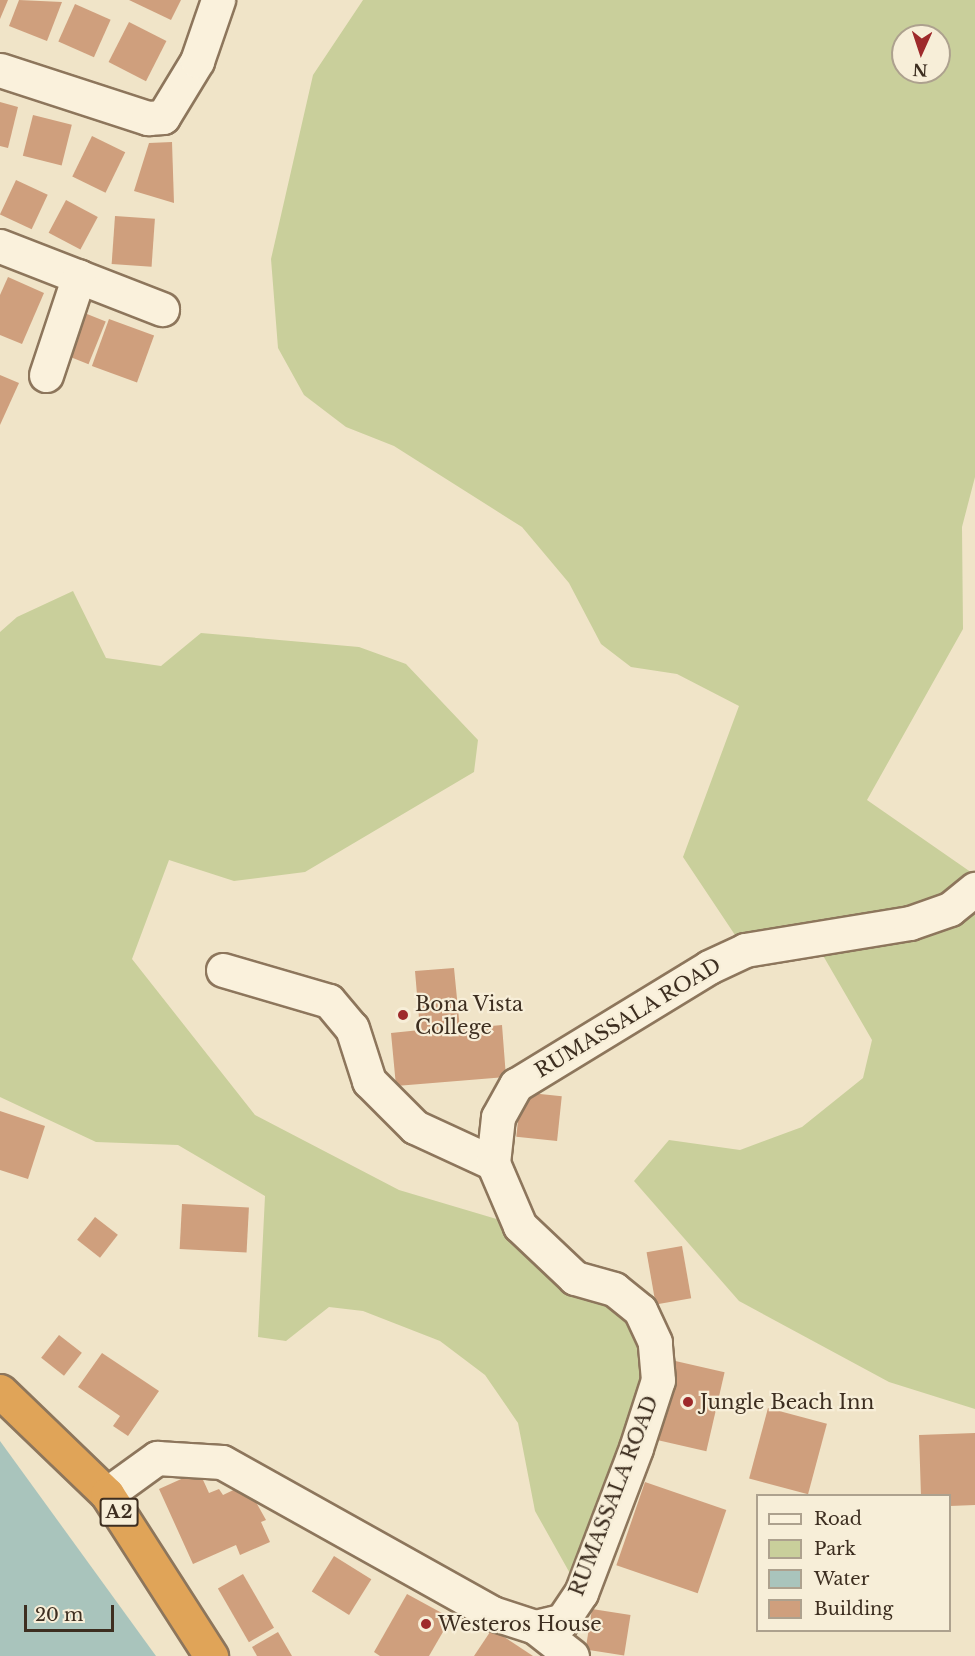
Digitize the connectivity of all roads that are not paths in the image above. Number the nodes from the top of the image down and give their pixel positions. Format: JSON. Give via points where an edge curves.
{"nodes":[{"id":1,"x":218,"y":0,"type":"edge"},
{"id":2,"x":0,"y":70,"type":"edge"},
{"id":3,"x":0,"y":246,"type":"edge"},
{"id":4,"x":79,"y":276,"type":"junction"},
{"id":5,"x":162,"y":309,"type":"dead end"},
{"id":6,"x":46,"y":375,"type":"dead end"},
{"id":7,"x":975,"y":889,"type":"edge"},
{"id":8,"x":224,"y":970,"type":"dead end"},
{"id":9,"x":493,"y":1163,"type":"junction"},
{"id":10,"x":0,"y":1391,"type":"edge"},
{"id":11,"x":107,"y":1494,"type":"junction"},
{"id":12,"x":535,"y":1627,"type":"junction"},
{"id":13,"x":211,"y":1656,"type":"edge"},
{"id":14,"x":572,"y":1656,"type":"edge"}],
"edges":[{"from":1,"to":2,"type":"street","via":[[197,61],[163,117],[148,118]]},
{"from":3,"to":4,"type":"street"},
{"from":4,"to":5,"type":"street"},
{"from":4,"to":6,"type":"street"},
{"from":7,"to":9,"type":"street","name":"RUMASSALA ROAD","via":[[950,909],[910,922],[745,950],[709,967],[516,1085],[498,1117]]},
{"from":8,"to":9,"type":"street","via":[[329,1001],[352,1028],[369,1081],[415,1127]]},
{"from":9,"to":12,"type":"street","name":"RUMASSALA ROAD","via":[[519,1226],[575,1278],[615,1289],[640,1310],[655,1342],[658,1380],[581,1593],[562,1621]]},
{"from":10,"to":11,"type":"highway","number":"A2"},
{"from":11,"to":12,"type":"street","via":[[157,1458],[222,1462],[492,1613]]},
{"from":11,"to":13,"type":"highway","number":"A2"},
{"from":12,"to":14,"type":"street"}]}
